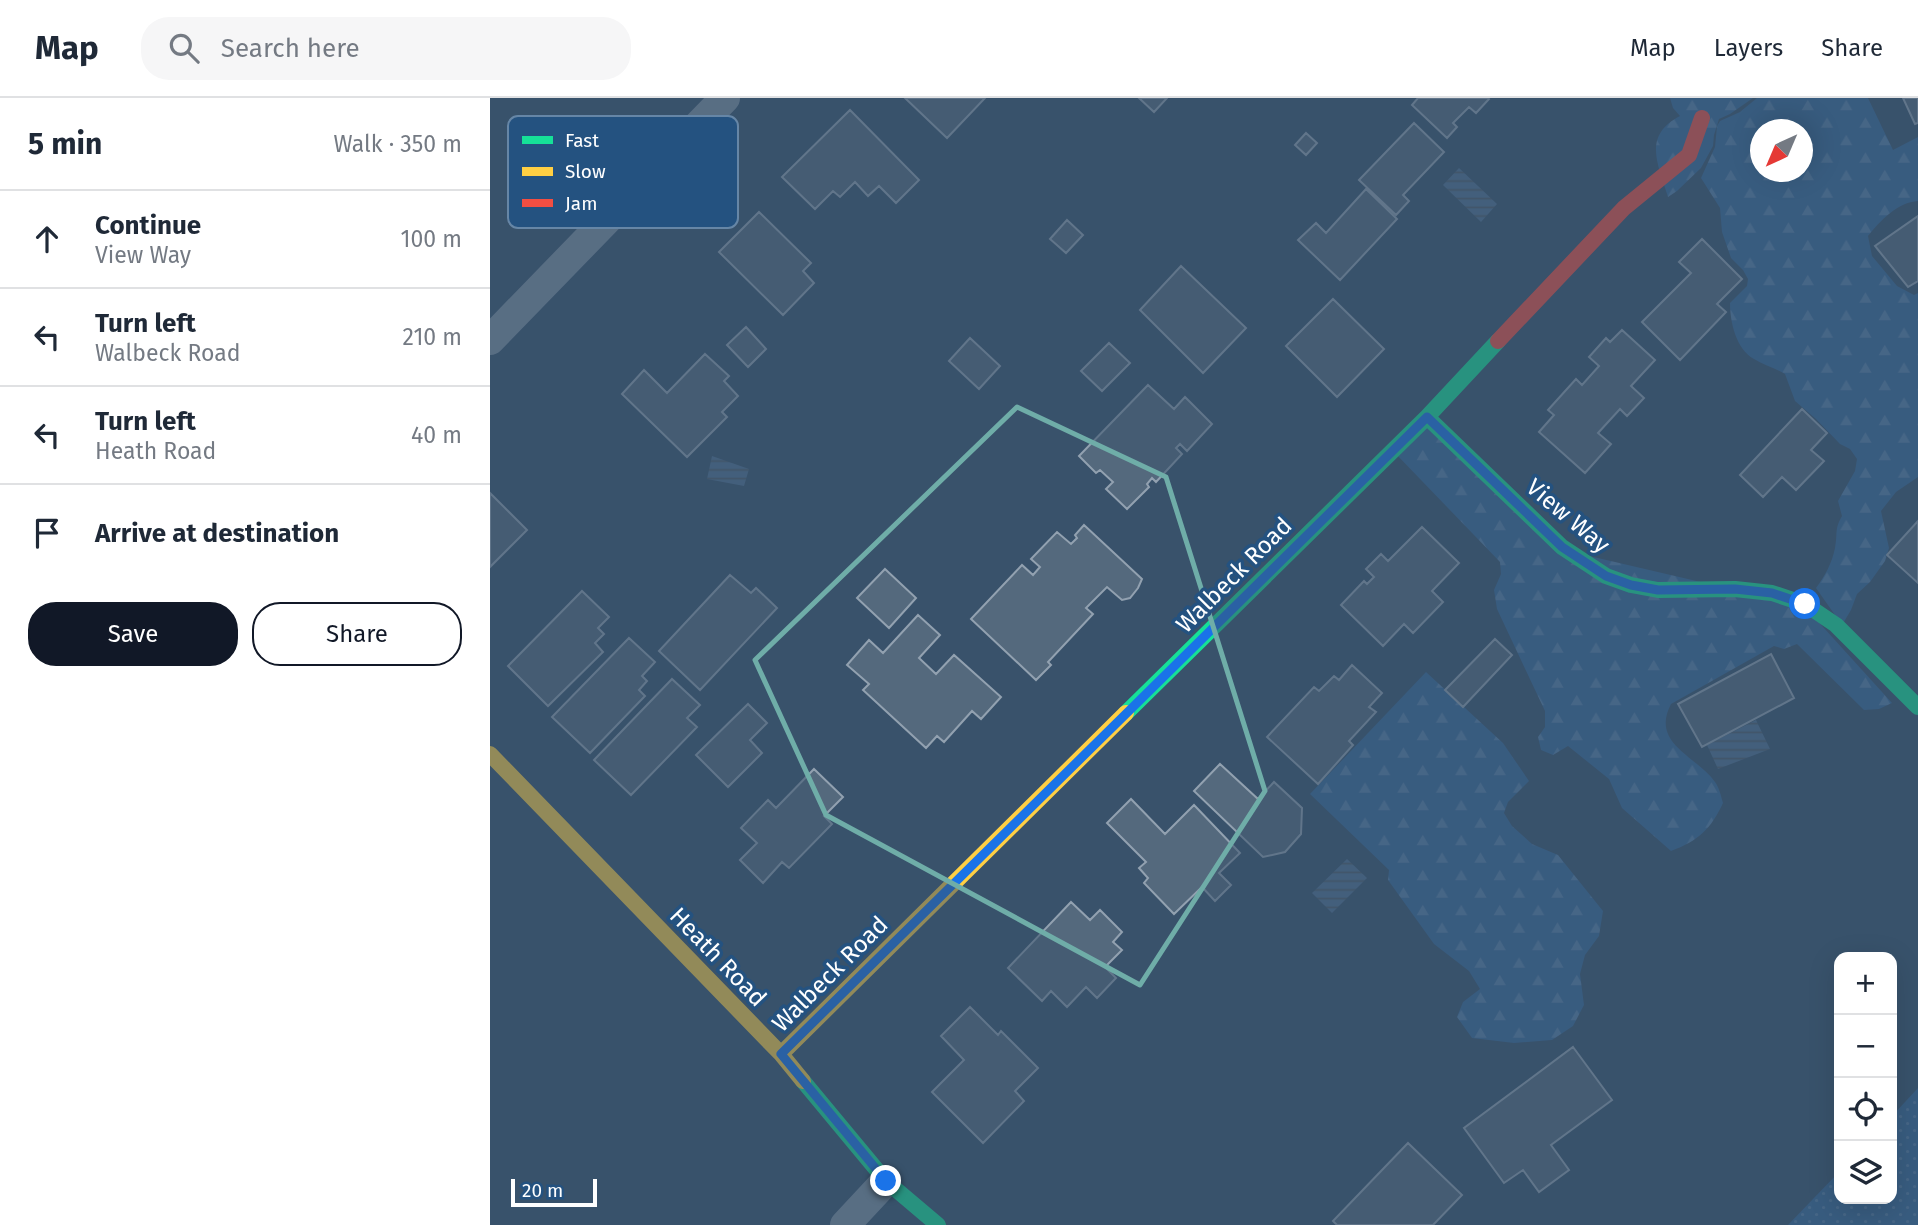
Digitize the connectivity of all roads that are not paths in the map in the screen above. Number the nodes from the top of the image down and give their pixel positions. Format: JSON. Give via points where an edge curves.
{"nodes":[{"id":1,"x":725,"y":98,"type":"edge"},
{"id":2,"x":708,"y":116,"type":"edge"},
{"id":3,"x":1702,"y":118,"type":"dead end"},
{"id":4,"x":599,"y":228,"type":"edge"},
{"id":5,"x":490,"y":340,"type":"edge"},
{"id":6,"x":1427,"y":417,"type":"junction"},
{"id":7,"x":1918,"y":707,"type":"edge"},
{"id":8,"x":490,"y":754,"type":"edge"},
{"id":9,"x":781,"y":1054,"type":"junction"},
{"id":10,"x":886,"y":1181,"type":"junction"},
{"id":11,"x":845,"y":1225,"type":"edge"},
{"id":12,"x":937,"y":1225,"type":"edge"}],
"edges":[{"from":1,"to":2,"type":"street"},
{"from":3,"to":6,"type":"street","name":"Walbeck Road","via":[[1689,155],[1624,208]]},
{"from":4,"to":5,"type":"street"},
{"from":6,"to":7,"type":"street","name":"View Way","via":[[1562,547],[1606,576],[1658,590],[1735,589],[1772,593],[1805,604],[1836,625]]},
{"from":6,"to":9,"type":"street","name":"Walbeck Road"},
{"from":8,"to":9,"type":"street","name":"Heath Road"},
{"from":9,"to":10,"type":"street","name":"Heath Road"},
{"from":10,"to":11,"type":"street"},
{"from":10,"to":12,"type":"street","name":"Heath Road"}]}
